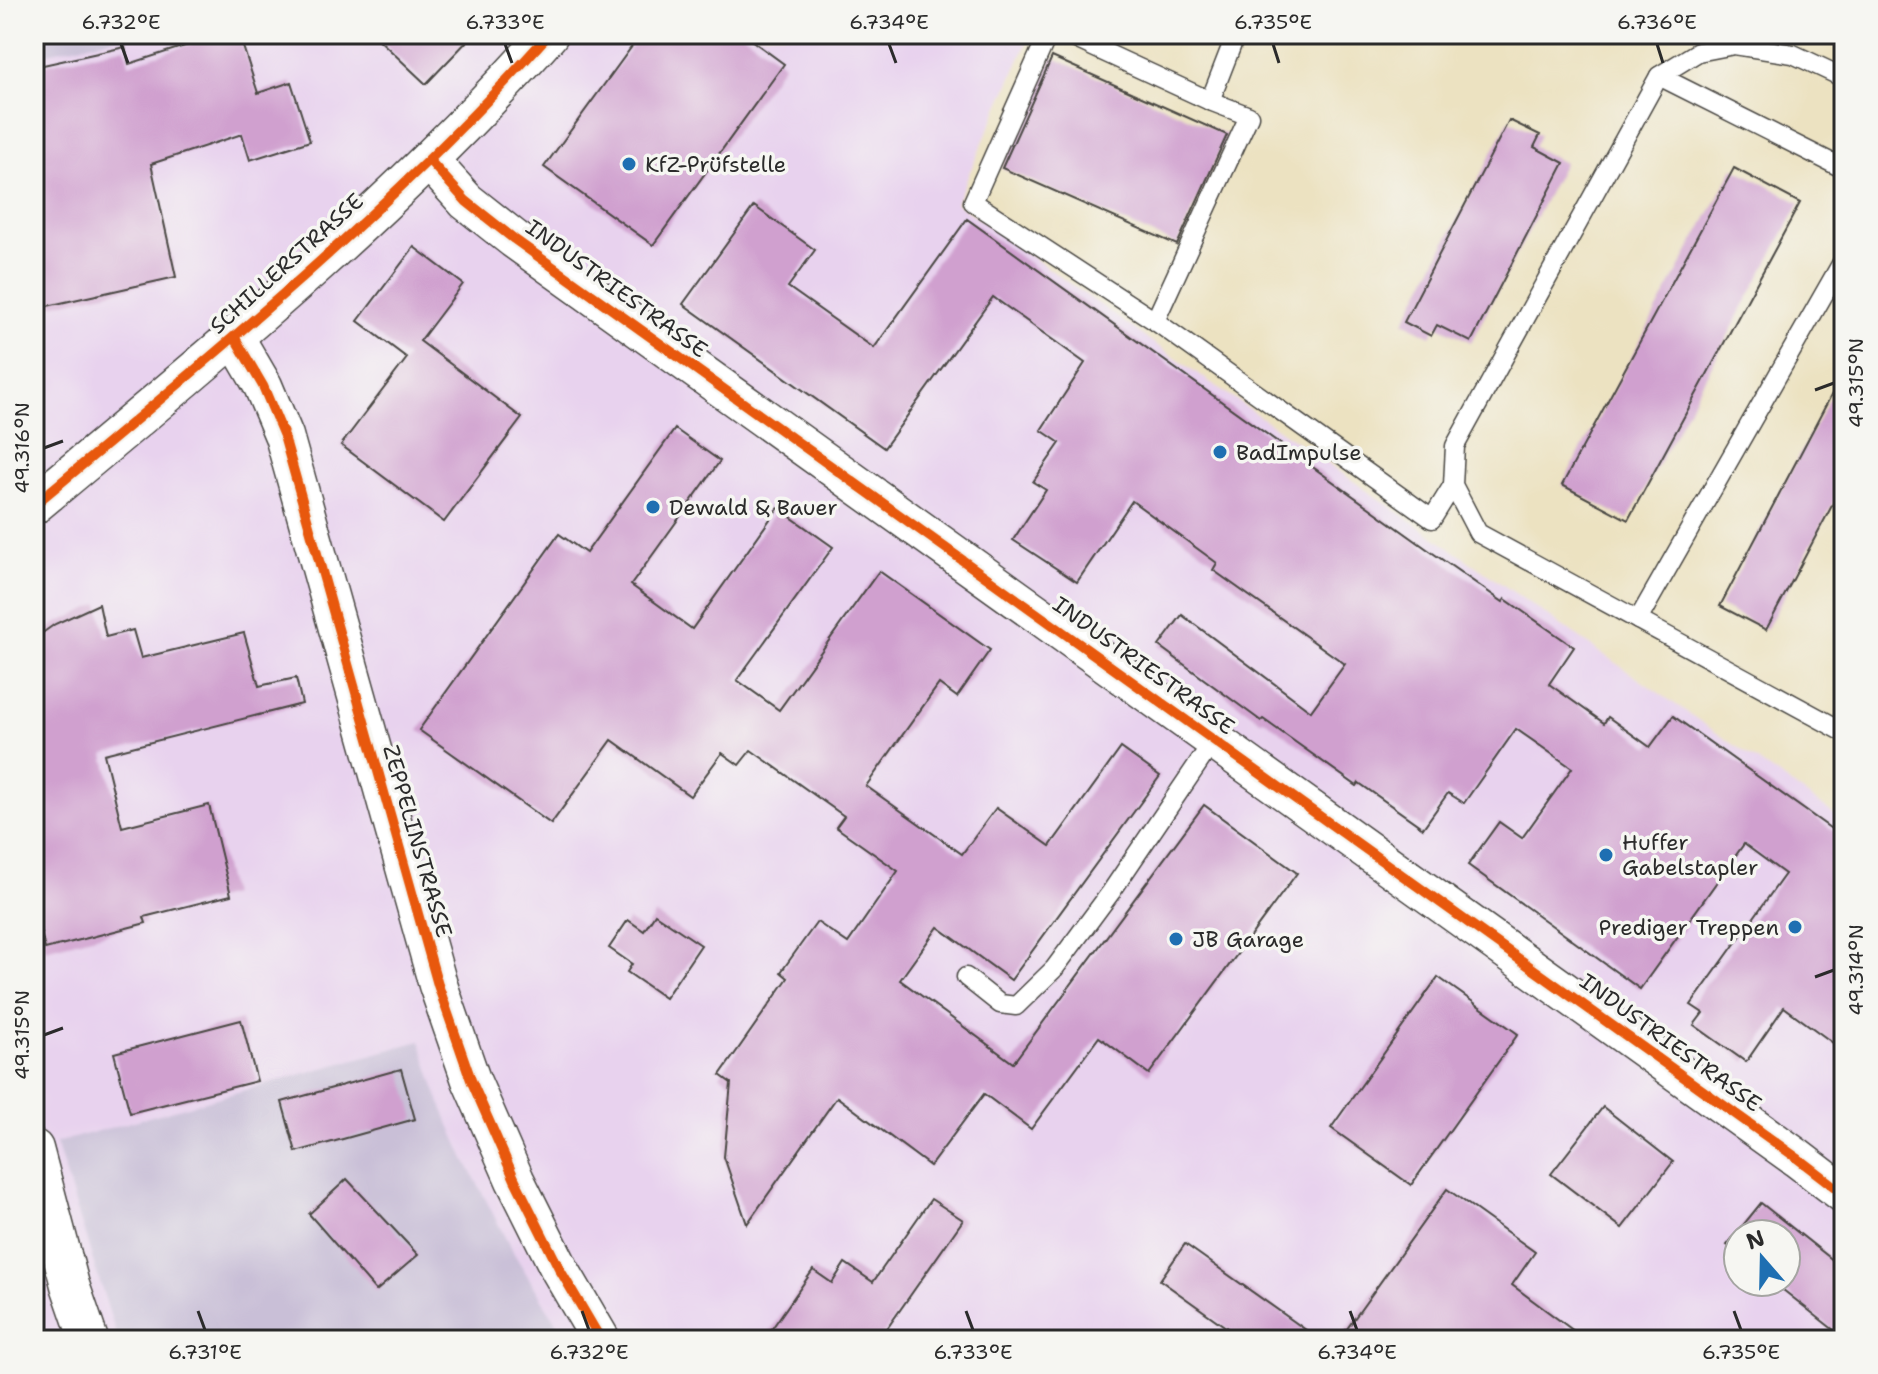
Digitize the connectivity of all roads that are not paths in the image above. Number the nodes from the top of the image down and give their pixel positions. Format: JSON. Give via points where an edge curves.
{"nodes":[{"id":1,"x":1048,"y":34,"type":"edge"},
{"id":2,"x":1065,"y":34,"type":"edge"},
{"id":3,"x":1236,"y":34,"type":"edge"},
{"id":4,"x":547,"y":35,"type":"edge"},
{"id":5,"x":1659,"y":76,"type":"junction"},
{"id":6,"x":1844,"y":78,"type":"edge"},
{"id":7,"x":1210,"y":101,"type":"junction"},
{"id":8,"x":429,"y":160,"type":"junction"},
{"id":9,"x":1844,"y":169,"type":"edge"},
{"id":10,"x":1844,"y":259,"type":"edge"},
{"id":11,"x":1155,"y":321,"type":"junction"},
{"id":12,"x":235,"y":338,"type":"junction"},
{"id":13,"x":1453,"y":485,"type":"junction"},
{"id":14,"x":34,"y":505,"type":"edge"},
{"id":15,"x":1638,"y":620,"type":"junction"},
{"id":16,"x":1844,"y":732,"type":"edge"},
{"id":17,"x":1214,"y":740,"type":"junction"},
{"id":18,"x":966,"y":977,"type":"dead end"},
{"id":19,"x":34,"y":1149,"type":"edge"},
{"id":20,"x":1844,"y":1194,"type":"edge"},
{"id":21,"x":89,"y":1340,"type":"edge"},
{"id":22,"x":601,"y":1340,"type":"edge"}],
"edges":[{"from":1,"to":11,"type":"lane","via":[[973,202]]},
{"from":2,"to":7,"type":"lane"},
{"from":3,"to":7,"type":"lane"},
{"from":4,"to":8,"type":"street","name":"SCHILLERSTRASSE"},
{"from":5,"to":6,"type":"lane","via":[[1698,52],[1734,45],[1793,54]]},
{"from":5,"to":9,"type":"lane"},
{"from":5,"to":13,"type":"lane","via":[[1455,446]]},
{"from":7,"to":11,"type":"lane","via":[[1249,116]]},
{"from":8,"to":12,"type":"street","name":"SCHILLERSTRASSE"},
{"from":8,"to":17,"type":"street","name":"INDUSTRIESTRASSE","via":[[466,201],[514,239]]},
{"from":10,"to":15,"type":"lane"},
{"from":11,"to":13,"type":"lane","via":[[1432,519]]},
{"from":12,"to":14,"type":"street","name":"SCHILLERSTRASSE"},
{"from":12,"to":22,"type":"street","name":"ZEPPELINSTRASSE","via":[[284,436],[438,985],[471,1080],[521,1193]]},
{"from":13,"to":15,"type":"lane","via":[[1478,533]]},
{"from":15,"to":16,"type":"lane"},
{"from":17,"to":18,"type":"lane","via":[[1054,969],[1016,1006],[1000,1004]]},
{"from":17,"to":20,"type":"street","name":"INDUSTRIESTRASSE"},
{"from":19,"to":21,"type":"street"}]}
